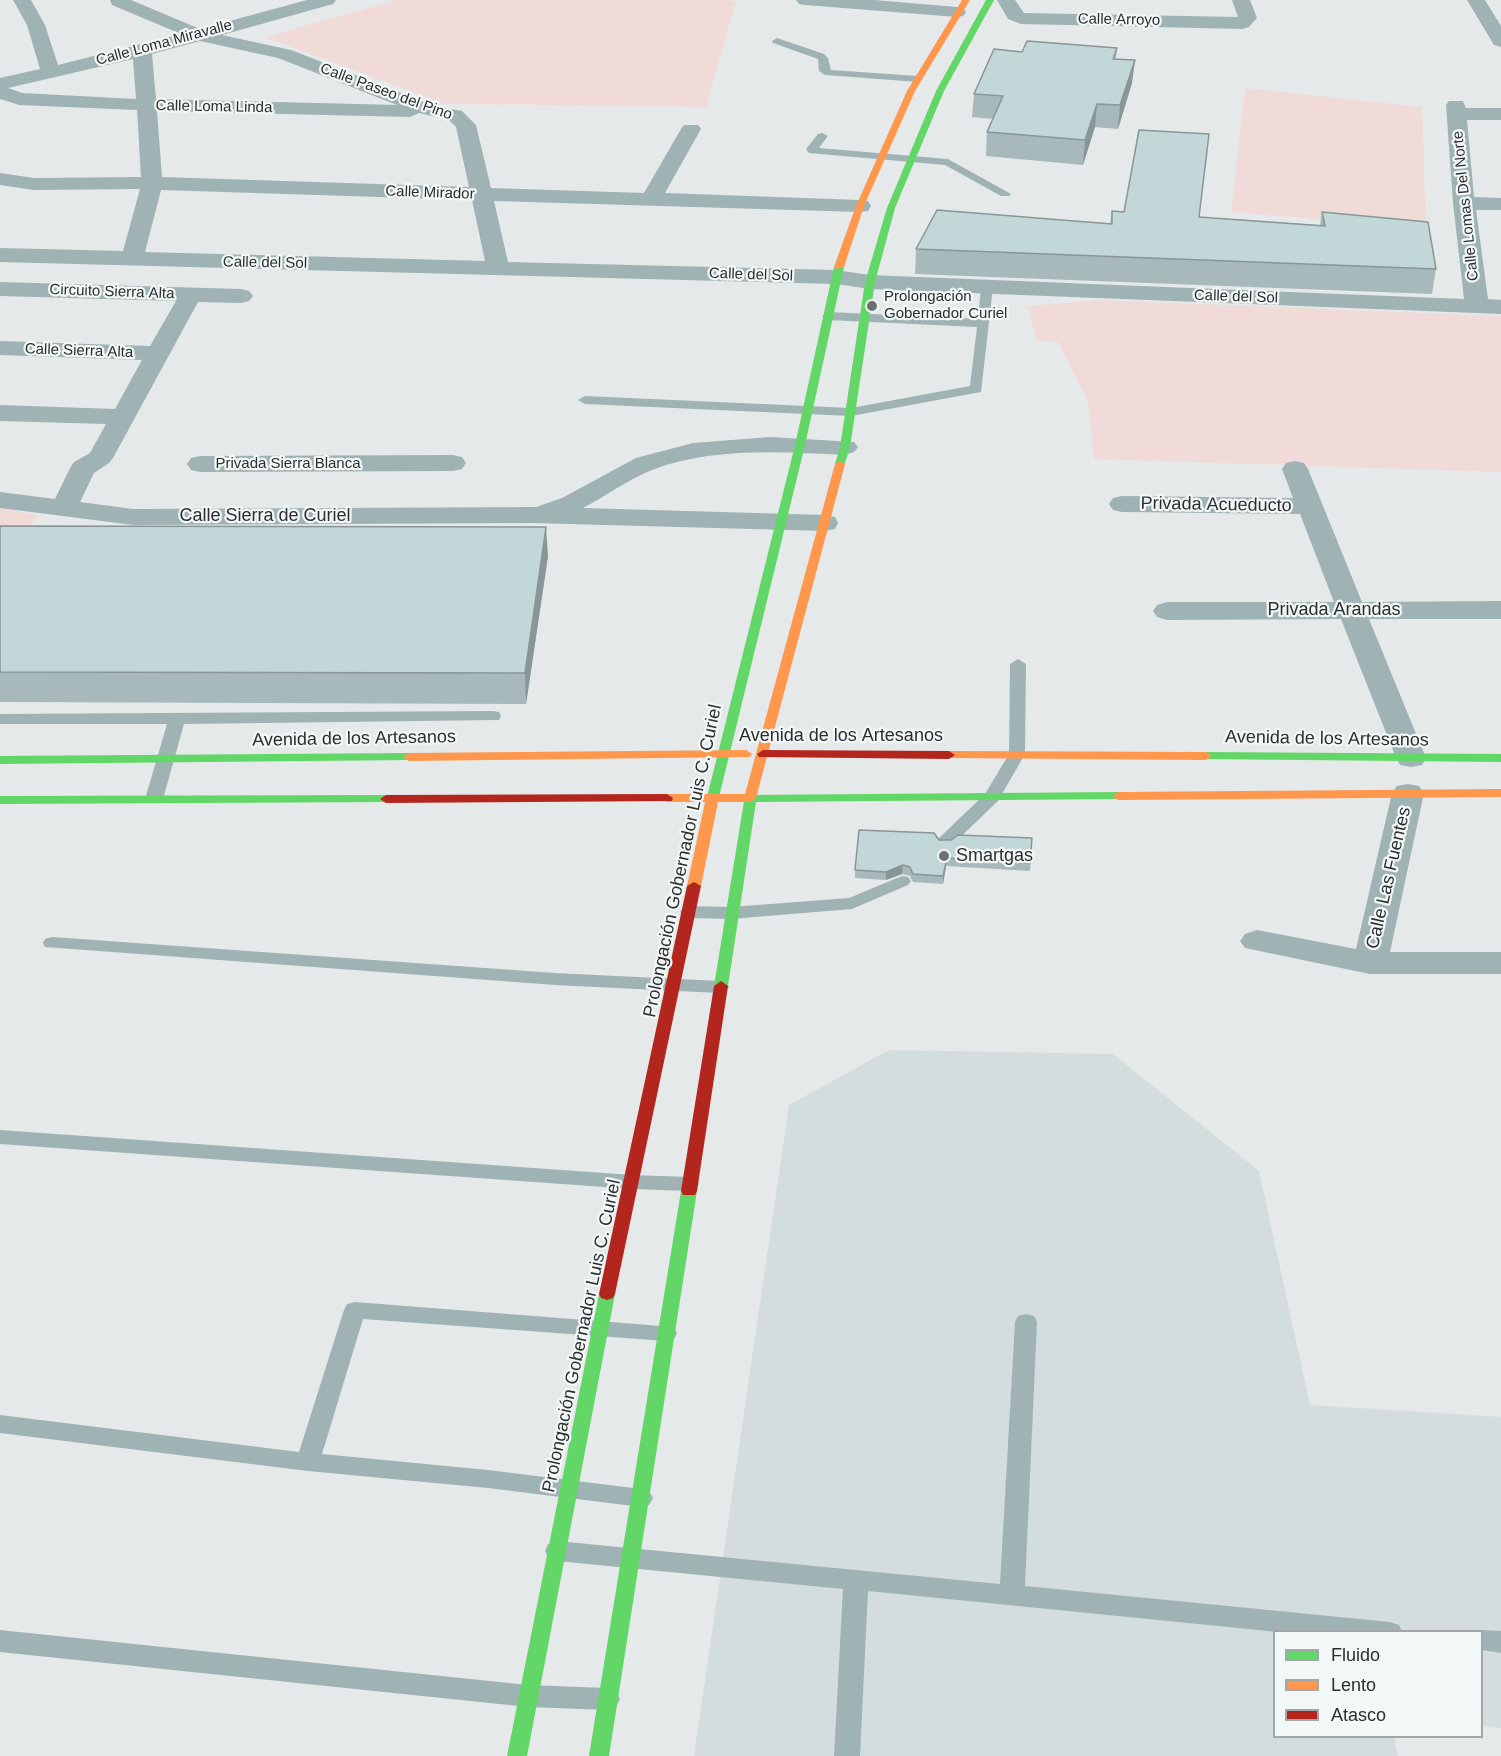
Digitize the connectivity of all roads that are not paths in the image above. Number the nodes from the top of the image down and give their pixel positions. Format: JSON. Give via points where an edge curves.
{"nodes":[{"id":1,"x":22,"y":0,"type":"edge"},
{"id":2,"x":327,"y":0,"type":"edge"},
{"id":3,"x":805,"y":0,"type":"edge"},
{"id":4,"x":990,"y":0,"type":"edge"},
{"id":5,"x":1006,"y":0,"type":"edge"},
{"id":6,"x":1241,"y":0,"type":"edge"},
{"id":7,"x":1475,"y":0,"type":"edge"},
{"id":8,"x":118,"y":1,"type":"edge"},
{"id":9,"x":1501,"y":2,"type":"edge"},
{"id":10,"x":962,"y":6,"type":"edge"},
{"id":11,"x":198,"y":35,"type":"junction"},
{"id":12,"x":777,"y":40,"type":"dead end"},
{"id":13,"x":1501,"y":41,"type":"edge"},
{"id":14,"x":142,"y":51,"type":"junction"},
{"id":15,"x":51,"y":72,"type":"junction"},
{"id":16,"x":918,"y":79,"type":"junction"},
{"id":17,"x":0,"y":84,"type":"edge"},
{"id":18,"x":0,"y":92,"type":"edge"},
{"id":19,"x":148,"y":105,"type":"junction"},
{"id":20,"x":431,"y":111,"type":"junction"},
{"id":21,"x":1501,"y":114,"type":"edge"},
{"id":22,"x":691,"y":129,"type":"dead end"},
{"id":23,"x":822,"y":136,"type":"dead end"},
{"id":24,"x":881,"y":158,"type":"junction"},
{"id":25,"x":912,"y":159,"type":"junction"},
{"id":26,"x":0,"y":179,"type":"edge"},
{"id":27,"x":152,"y":183,"type":"junction"},
{"id":28,"x":34,"y":184,"type":"junction"},
{"id":29,"x":1005,"y":194,"type":"dead end"},
{"id":30,"x":0,"y":195,"type":"edge"},
{"id":31,"x":482,"y":195,"type":"junction"},
{"id":32,"x":651,"y":199,"type":"junction"},
{"id":33,"x":1464,"y":203,"type":"junction"},
{"id":34,"x":1501,"y":204,"type":"edge"},
{"id":35,"x":860,"y":206,"type":"junction"},
{"id":36,"x":0,"y":255,"type":"edge"},
{"id":37,"x":132,"y":260,"type":"junction"},
{"id":38,"x":498,"y":267,"type":"junction"},
{"id":39,"x":836,"y":277,"type":"junction"},
{"id":40,"x":870,"y":282,"type":"junction"},
{"id":41,"x":987,"y":287,"type":"junction"},
{"id":42,"x":0,"y":289,"type":"edge"},
{"id":43,"x":191,"y":294,"type":"junction"},
{"id":44,"x":241,"y":296,"type":"dead end"},
{"id":45,"x":1477,"y":306,"type":"junction"},
{"id":46,"x":1501,"y":307,"type":"edge"},
{"id":47,"x":828,"y":316,"type":"junction"},
{"id":48,"x":865,"y":317,"type":"junction"},
{"id":49,"x":984,"y":323,"type":"junction"},
{"id":50,"x":0,"y":348,"type":"edge"},
{"id":51,"x":158,"y":353,"type":"junction"},
{"id":52,"x":585,"y":400,"type":"dead end"},
{"id":53,"x":807,"y":410,"type":"junction"},
{"id":54,"x":851,"y":412,"type":"junction"},
{"id":55,"x":0,"y":413,"type":"edge"},
{"id":56,"x":123,"y":417,"type":"junction"},
{"id":57,"x":800,"y":445,"type":"junction"},
{"id":58,"x":846,"y":447,"type":"junction"},
{"id":59,"x":453,"y":463,"type":"dead end"},
{"id":60,"x":200,"y":464,"type":"dead end"},
{"id":61,"x":1295,"y":469,"type":"dead end"},
{"id":62,"x":370,"y":490,"type":"junction"},
{"id":63,"x":0,"y":500,"type":"edge"},
{"id":64,"x":1122,"y":504,"type":"dead end"},
{"id":65,"x":1310,"y":506,"type":"junction"},
{"id":66,"x":74,"y":510,"type":"junction"},
{"id":67,"x":532,"y":515,"type":"junction"},
{"id":68,"x":779,"y":522,"type":"junction"},
{"id":69,"x":825,"y":523,"type":"junction"},
{"id":70,"x":1352,"y":610,"type":"junction"},
{"id":71,"x":1501,"y":610,"type":"edge"},
{"id":72,"x":1167,"y":611,"type":"dead end"},
{"id":73,"x":1018,"y":663,"type":"dead end"},
{"id":74,"x":493,"y":716,"type":"dead end"},
{"id":75,"x":0,"y":719,"type":"edge"},
{"id":76,"x":177,"y":719,"type":"junction"},
{"id":77,"x":724,"y":753,"type":"junction"},
{"id":78,"x":763,"y":754,"type":"junction"},
{"id":79,"x":1017,"y":754,"type":"junction"},
{"id":80,"x":166,"y":758,"type":"junction"},
{"id":81,"x":1411,"y":758,"type":"junction"},
{"id":82,"x":1501,"y":758,"type":"edge"},
{"id":83,"x":0,"y":760,"type":"edge"},
{"id":84,"x":1408,"y":793,"type":"junction"},
{"id":85,"x":1501,"y":793,"type":"edge"},
{"id":86,"x":713,"y":797,"type":"junction"},
{"id":87,"x":992,"y":797,"type":"junction"},
{"id":88,"x":750,"y":798,"type":"junction"},
{"id":89,"x":154,"y":799,"type":"junction"},
{"id":90,"x":0,"y":800,"type":"edge"},
{"id":91,"x":945,"y":842,"type":"edge"},
{"id":92,"x":902,"y":881,"type":"dead end"},
{"id":93,"x":688,"y":912,"type":"junction"},
{"id":94,"x":731,"y":913,"type":"junction"},
{"id":95,"x":1257,"y":941,"type":"dead end"},
{"id":96,"x":52,"y":943,"type":"dead end"},
{"id":97,"x":1370,"y":963,"type":"junction"},
{"id":98,"x":1501,"y":963,"type":"edge"},
{"id":99,"x":673,"y":984,"type":"junction"},
{"id":100,"x":720,"y":987,"type":"junction"},
{"id":101,"x":0,"y":1137,"type":"edge"},
{"id":102,"x":632,"y":1182,"type":"junction"},
{"id":103,"x":689,"y":1184,"type":"junction"},
{"id":104,"x":1026,"y":1322,"type":"dead end"},
{"id":105,"x":600,"y":1329,"type":"junction"},
{"id":106,"x":666,"y":1333,"type":"junction"},
{"id":107,"x":0,"y":1424,"type":"edge"},
{"id":108,"x":308,"y":1462,"type":"junction"},
{"id":109,"x":568,"y":1488,"type":"junction"},
{"id":110,"x":641,"y":1498,"type":"junction"},
{"id":111,"x":557,"y":1551,"type":"junction"},
{"id":112,"x":632,"y":1557,"type":"junction"},
{"id":113,"x":856,"y":1581,"type":"junction"},
{"id":114,"x":1012,"y":1596,"type":"junction"},
{"id":115,"x":1369,"y":1630,"type":"edge"},
{"id":116,"x":1483,"y":1640,"type":"edge"},
{"id":117,"x":0,"y":1641,"type":"edge"},
{"id":118,"x":1501,"y":1642,"type":"edge"},
{"id":119,"x":528,"y":1696,"type":"junction"},
{"id":120,"x":607,"y":1699,"type":"junction"},
{"id":121,"x":518,"y":1756,"type":"edge"},
{"id":122,"x":599,"y":1756,"type":"edge"},
{"id":123,"x":847,"y":1756,"type":"edge"}],
"edges":[{"from":1,"to":15,"type":"street","via":[[36,25]]},
{"from":2,"to":11,"type":"street","name":"Calle Loma Miravalle"},
{"from":3,"to":10,"type":"street"},
{"from":4,"to":25,"type":"main road","via":[[940,92]]},
{"from":5,"to":6,"type":"street","name":"Calle Arroyo","via":[[1014,15],[1021,18],[1242,23],[1248,18]]},
{"from":7,"to":9,"type":"street"},
{"from":7,"to":13,"type":"street"},
{"from":8,"to":11,"type":"street","name":"Calle Paseo del Pino"},
{"from":10,"to":16,"type":"main road","name":"Prolongación Gobernador Luis C. Curiel"},
{"from":11,"to":14,"type":"street","name":"Calle Loma Miravalle"},
{"from":11,"to":20,"type":"street","name":"Calle Paseo del Pino","via":[[284,54]]},
{"from":12,"to":16,"type":"lane","via":[[820,56],[824,71],[829,73]]},
{"from":14,"to":15,"type":"street","name":"Calle Loma Miravalle"},
{"from":14,"to":19,"type":"street"},
{"from":15,"to":17,"type":"street","name":"Calle Loma Miravalle"},
{"from":16,"to":24,"type":"main road","name":"Prolongación Gobernador Luis C. Curiel"},
{"from":18,"to":19,"type":"street","name":"Calle Loma Linda","via":[[26,100]]},
{"from":19,"to":20,"type":"street","name":"Calle Loma Linda"},
{"from":19,"to":27,"type":"street"},
{"from":20,"to":31,"type":"street","name":"Calle Paseo del Pino","via":[[455,115],[466,125]]},
{"from":21,"to":33,"type":"street","name":"Calle Lomas Del Norte","via":[[1456,110]]},
{"from":22,"to":32,"type":"street"},
{"from":23,"to":24,"type":"lane","via":[[813,151]]},
{"from":24,"to":25,"type":"lane"},
{"from":24,"to":35,"type":"main road","name":"Prolongación Gobernador Luis C. Curiel"},
{"from":25,"to":29,"type":"lane","via":[[955,164]]},
{"from":25,"to":40,"type":"main road","via":[[891,208]]},
{"from":26,"to":28,"type":"street","name":"Calle Mirador"},
{"from":27,"to":28,"type":"street","name":"Calle Mirador"},
{"from":27,"to":31,"type":"street","name":"Calle Mirador"},
{"from":27,"to":37,"type":"street"},
{"from":28,"to":30,"type":"street"},
{"from":31,"to":32,"type":"street","name":"Calle Mirador"},
{"from":31,"to":38,"type":"street","name":"Calle Paseo del Pino"},
{"from":32,"to":35,"type":"street","name":"Calle Mirador"},
{"from":33,"to":34,"type":"street"},
{"from":33,"to":45,"type":"street","name":"Calle Lomas Del Norte"},
{"from":35,"to":39,"type":"main road","name":"Prolongación Gobernador Luis C. Curiel"},
{"from":36,"to":37,"type":"street","name":"Calle del Sol"},
{"from":37,"to":38,"type":"street","name":"Calle del Sol"},
{"from":38,"to":39,"type":"street","name":"Calle del Sol"},
{"from":39,"to":40,"type":"street","name":"Calle del Sol"},
{"from":39,"to":47,"type":"main road","name":"Prolongación Gobernador Luis C. Curiel"},
{"from":40,"to":41,"type":"street","name":"Calle del Sol"},
{"from":40,"to":48,"type":"main road"},
{"from":41,"to":45,"type":"street","name":"Calle del Sol"},
{"from":41,"to":49,"type":"lane"},
{"from":42,"to":43,"type":"street","name":"Circuito Sierra Alta"},
{"from":43,"to":44,"type":"street"},
{"from":43,"to":51,"type":"street","name":"Circuito Sierra Alta"},
{"from":45,"to":46,"type":"street","name":"Calle del Sol"},
{"from":47,"to":48,"type":"lane"},
{"from":47,"to":53,"type":"main road","name":"Prolongación Gobernador Luis C. Curiel"},
{"from":48,"to":49,"type":"lane"},
{"from":48,"to":54,"type":"main road"},
{"from":49,"to":54,"type":"lane","via":[[976,389]]},
{"from":50,"to":51,"type":"street","name":"Calle Sierra Alta"},
{"from":51,"to":56,"type":"street","name":"Circuito Sierra Alta"},
{"from":52,"to":53,"type":"lane"},
{"from":53,"to":54,"type":"lane"},
{"from":53,"to":57,"type":"main road","name":"Prolongación Gobernador Luis C. Curiel"},
{"from":54,"to":58,"type":"main road"},
{"from":55,"to":56,"type":"street"},
{"from":56,"to":66,"type":"street","name":"Circuito Sierra Alta","via":[[100,458],[104,467]]},
{"from":57,"to":58,"type":"street","name":"Calle Sierra de Curiel"},
{"from":57,"to":67,"type":"street","name":"Calle Sierra de Curiel","via":[[736,447],[674,455],[621,474],[566,508]]},
{"from":57,"to":68,"type":"main road","name":"Prolongación Gobernador Luis C. Curiel"},
{"from":58,"to":69,"type":"main road"},
{"from":59,"to":62,"type":"street","name":"Privada Sierra Blanca"},
{"from":60,"to":62,"type":"street","name":"Privada Sierra Blanca"},
{"from":61,"to":65,"type":"street","name":"Privada Acueducto"},
{"from":62,"to":66,"type":"street","name":"Calle Sierra de Curiel","via":[[133,517]]},
{"from":62,"to":67,"type":"street","name":"Calle Sierra de Curiel"},
{"from":63,"to":66,"type":"street","name":"Calle Sierra de Curiel"},
{"from":64,"to":65,"type":"street","name":"Privada Acueducto"},
{"from":65,"to":70,"type":"street","name":"Privada Acueducto"},
{"from":67,"to":68,"type":"street","name":"Calle Sierra de Curiel"},
{"from":68,"to":69,"type":"street","name":"Calle Sierra de Curiel"},
{"from":68,"to":77,"type":"main road","name":"Prolongación Gobernador Luis C. Curiel"},
{"from":69,"to":78,"type":"main road"},
{"from":70,"to":71,"type":"street","name":"Privada Arandas"},
{"from":70,"to":72,"type":"street","name":"Privada Arandas"},
{"from":70,"to":81,"type":"street"},
{"from":73,"to":79,"type":"lane"},
{"from":74,"to":76,"type":"lane"},
{"from":75,"to":76,"type":"lane"},
{"from":76,"to":80,"type":"lane"},
{"from":77,"to":78,"type":"main road","name":"Avenida de los Artesanos"},
{"from":77,"to":80,"type":"main road","name":"Avenida de los Artesanos"},
{"from":77,"to":86,"type":"main road","name":"Prolongación Gobernador Luis C. Curiel"},
{"from":78,"to":79,"type":"main road","name":"Avenida de los Artesanos"},
{"from":78,"to":88,"type":"main road"},
{"from":79,"to":81,"type":"main road","name":"Avenida de los Artesanos"},
{"from":79,"to":87,"type":"lane"},
{"from":80,"to":83,"type":"main road","name":"Avenida de los Artesanos"},
{"from":80,"to":89,"type":"lane"},
{"from":81,"to":82,"type":"main road","name":"Avenida de los Artesanos"},
{"from":84,"to":85,"type":"main road"},
{"from":84,"to":87,"type":"main road"},
{"from":84,"to":97,"type":"street","name":"Calle Las Fuentes"},
{"from":86,"to":88,"type":"main road"},
{"from":86,"to":89,"type":"main road"},
{"from":86,"to":93,"type":"main road","name":"Prolongación Gobernador Luis C. Curiel"},
{"from":87,"to":88,"type":"main road"},
{"from":87,"to":91,"type":"lane"},
{"from":88,"to":94,"type":"main road"},
{"from":89,"to":90,"type":"main road"},
{"from":92,"to":94,"type":"lane","via":[[852,903]]},
{"from":93,"to":94,"type":"lane"},
{"from":93,"to":99,"type":"main road","name":"Prolongación Gobernador Luis C. Curiel"},
{"from":94,"to":100,"type":"main road"},
{"from":95,"to":97,"type":"street"},
{"from":96,"to":99,"type":"lane"},
{"from":97,"to":98,"type":"street"},
{"from":99,"to":100,"type":"lane"},
{"from":99,"to":102,"type":"main road","name":"Prolongación Gobernador Luis C. Curiel"},
{"from":100,"to":103,"type":"main road"},
{"from":101,"to":102,"type":"lane"},
{"from":102,"to":103,"type":"lane"},
{"from":102,"to":105,"type":"main road","name":"Prolongación Gobernador Luis C. Curiel"},
{"from":103,"to":106,"type":"main road"},
{"from":104,"to":114,"type":"lane"},
{"from":105,"to":106,"type":"lane"},
{"from":105,"to":108,"type":"lane","via":[[355,1311]]},
{"from":105,"to":109,"type":"main road","name":"Prolongación Gobernador Luis C. Curiel"},
{"from":106,"to":110,"type":"main road"},
{"from":107,"to":108,"type":"lane"},
{"from":108,"to":109,"type":"lane"},
{"from":109,"to":110,"type":"lane"},
{"from":109,"to":111,"type":"main road","name":"Prolongación Gobernador Luis C. Curiel"},
{"from":110,"to":112,"type":"main road"},
{"from":111,"to":112,"type":"lane"},
{"from":111,"to":119,"type":"main road","name":"Prolongación Gobernador Luis C. Curiel"},
{"from":112,"to":113,"type":"lane"},
{"from":112,"to":120,"type":"main road"},
{"from":113,"to":114,"type":"lane"},
{"from":113,"to":123,"type":"lane"},
{"from":114,"to":115,"type":"lane"},
{"from":116,"to":118,"type":"lane"},
{"from":117,"to":119,"type":"lane"},
{"from":119,"to":120,"type":"lane"},
{"from":119,"to":121,"type":"main road","name":"Prolongación Gobernador Luis C. Curiel"},
{"from":120,"to":122,"type":"main road"}]}
